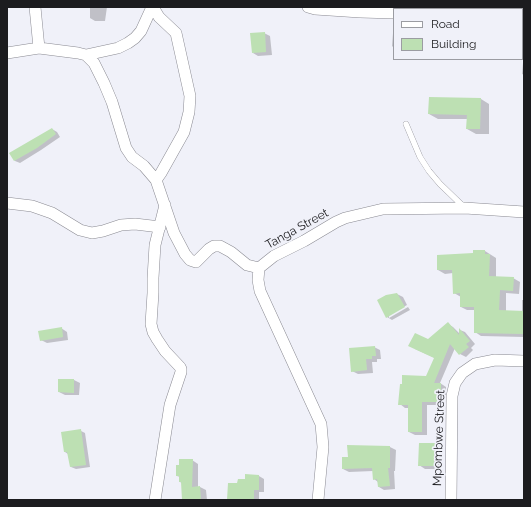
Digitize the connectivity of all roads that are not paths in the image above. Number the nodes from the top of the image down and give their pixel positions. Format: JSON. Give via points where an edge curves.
{"nodes":[{"id":1,"x":35,"y":7,"type":"edge"},
{"id":2,"x":152,"y":7,"type":"edge"},
{"id":3,"x":308,"y":7,"type":"edge"},
{"id":4,"x":393,"y":13,"type":"edge"},
{"id":5,"x":39,"y":48,"type":"junction"},
{"id":6,"x":7,"y":52,"type":"edge"},
{"id":7,"x":86,"y":55,"type":"junction"},
{"id":8,"x":406,"y":124,"type":"dead end"},
{"id":9,"x":156,"y":180,"type":"junction"},
{"id":10,"x":7,"y":203,"type":"edge"},
{"id":11,"x":165,"y":205,"type":"junction"},
{"id":12,"x":465,"y":208,"type":"junction"},
{"id":13,"x":524,"y":212,"type":"edge"},
{"id":14,"x":160,"y":227,"type":"junction"},
{"id":15,"x":259,"y":268,"type":"junction"},
{"id":16,"x":524,"y":361,"type":"edge"},
{"id":17,"x":155,"y":500,"type":"edge"},
{"id":18,"x":318,"y":500,"type":"edge"},
{"id":19,"x":451,"y":500,"type":"edge"}],
"edges":[{"from":1,"to":5,"type":"street"},
{"from":2,"to":7,"type":"street","via":[[135,38],[118,48]]},
{"from":2,"to":9,"type":"street","via":[[176,33],[190,96],[184,132]]},
{"from":3,"to":4,"type":"street"},
{"from":5,"to":6,"type":"street"},
{"from":5,"to":7,"type":"street"},
{"from":7,"to":9,"type":"street","via":[[94,63],[107,89],[126,148]]},
{"from":8,"to":12,"type":"lane","via":[[429,171]]},
{"from":9,"to":11,"type":"street"},
{"from":10,"to":14,"type":"street","via":[[32,206],[52,213],[80,230],[92,233],[121,225]]},
{"from":11,"to":14,"type":"street"},
{"from":11,"to":15,"type":"street","via":[[174,233],[190,260],[196,262],[209,249],[220,246],[247,265]]},
{"from":12,"to":13,"type":"street","name":"Tanga Street"},
{"from":12,"to":15,"type":"street","name":"Tanga Street","via":[[383,210],[346,218],[274,256]]},
{"from":14,"to":17,"type":"street","via":[[155,245],[151,324],[157,339],[180,367],[181,372],[170,405]]},
{"from":15,"to":18,"type":"street","via":[[260,291],[321,424],[324,447]]},
{"from":16,"to":19,"type":"street","name":"Mpombwe Street","via":[[495,360],[475,364],[462,373],[455,383],[452,396]]}]}
